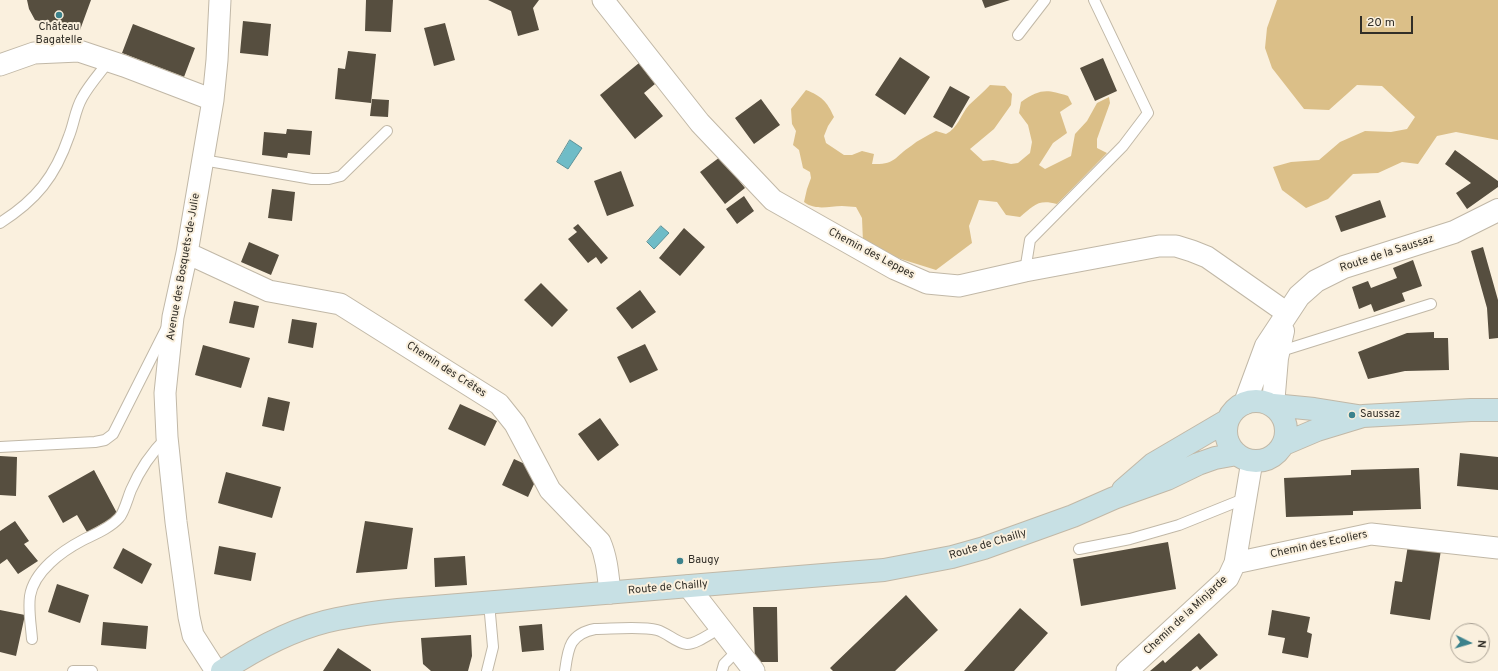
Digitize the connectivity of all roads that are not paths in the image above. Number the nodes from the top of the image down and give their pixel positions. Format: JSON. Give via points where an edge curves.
{"nodes":[{"id":1,"x":220,"y":0,"type":"edge"},
{"id":2,"x":603,"y":0,"type":"edge"},
{"id":3,"x":1045,"y":0,"type":"edge"},
{"id":4,"x":1094,"y":0,"type":"edge"},
{"id":5,"x":1018,"y":35,"type":"dead end"},
{"id":6,"x":109,"y":61,"type":"junction"},
{"id":7,"x":0,"y":65,"type":"edge"},
{"id":8,"x":213,"y":100,"type":"junction"},
{"id":9,"x":387,"y":131,"type":"dead end"},
{"id":10,"x":203,"y":160,"type":"junction"},
{"id":11,"x":1498,"y":210,"type":"edge"},
{"id":12,"x":0,"y":223,"type":"edge"},
{"id":13,"x":187,"y":253,"type":"junction"},
{"id":14,"x":1025,"y":271,"type":"junction"},
{"id":15,"x":1431,"y":304,"type":"dead end"},
{"id":16,"x":1287,"y":314,"type":"junction"},
{"id":17,"x":173,"y":317,"type":"junction"},
{"id":18,"x":1278,"y":352,"type":"junction"},
{"id":19,"x":1245,"y":402,"type":"junction"},
{"id":20,"x":1273,"y":405,"type":"junction"},
{"id":21,"x":1498,"y":410,"type":"edge"},
{"id":22,"x":1363,"y":416,"type":"junction"},
{"id":23,"x":1228,"y":420,"type":"junction"},
{"id":24,"x":167,"y":437,"type":"junction"},
{"id":25,"x":1284,"y":444,"type":"junction"},
{"id":26,"x":0,"y":447,"type":"edge"},
{"id":27,"x":1244,"y":457,"type":"junction"},
{"id":28,"x":1114,"y":498,"type":"junction"},
{"id":29,"x":1246,"y":498,"type":"junction"},
{"id":30,"x":1498,"y":548,"type":"edge"},
{"id":31,"x":1079,"y":549,"type":"dead end"},
{"id":32,"x":1235,"y":562,"type":"junction"},
{"id":33,"x":688,"y":586,"type":"junction"},
{"id":34,"x":610,"y":593,"type":"junction"},
{"id":35,"x":489,"y":603,"type":"junction"},
{"id":36,"x":721,"y":628,"type":"junction"},
{"id":37,"x":32,"y":639,"type":"dead end"},
{"id":38,"x":738,"y":650,"type":"junction"},
{"id":39,"x":73,"y":671,"type":"edge"},
{"id":40,"x":92,"y":671,"type":"edge"},
{"id":41,"x":216,"y":671,"type":"edge"},
{"id":42,"x":222,"y":671,"type":"edge"},
{"id":43,"x":487,"y":671,"type":"edge"},
{"id":44,"x":565,"y":671,"type":"edge"},
{"id":45,"x":722,"y":671,"type":"edge"},
{"id":46,"x":754,"y":671,"type":"edge"},
{"id":47,"x":1127,"y":671,"type":"edge"}],
"edges":[{"from":1,"to":8,"type":"street","name":"Avenue des Bosquets-de-Julie"},
{"from":2,"to":14,"type":"street","name":"Chemin des Leppes","via":[[700,123],[773,200],[895,269],[927,283],[959,286]]},
{"from":3,"to":5,"type":"lane"},
{"from":4,"to":14,"type":"lane","via":[[1148,113],[1123,146],[1030,240]]},
{"from":6,"to":7,"type":"street","via":[[79,51],[34,53]]},
{"from":6,"to":8,"type":"street"},
{"from":6,"to":12,"type":"lane","via":[[82,98],[61,158],[48,180],[34,197]]},
{"from":8,"to":10,"type":"street","name":"Avenue des Bosquets-de-Julie"},
{"from":9,"to":10,"type":"lane","via":[[341,176],[329,179],[312,179]]},
{"from":10,"to":13,"type":"street","name":"Avenue des Bosquets-de-Julie"},
{"from":11,"to":16,"type":"street","name":"Route de la Saussaz","via":[[1454,232],[1344,267],[1316,281],[1299,296]]},
{"from":13,"to":17,"type":"street","name":"Avenue des Bosquets-de-Julie"},
{"from":13,"to":34,"type":"street","name":"Chemin des Crêtes","via":[[269,291],[340,304],[499,404],[516,424],[550,490],[600,542],[604,552]]},
{"from":14,"to":16,"type":"street","name":"Chemin des Leppes","via":[[1159,246],[1176,246],[1207,257]]},
{"from":15,"to":18,"type":"lane"},
{"from":16,"to":18,"type":"street","name":"Route de la Saussaz"},
{"from":16,"to":19,"type":"street","name":"Route de la Saussaz","via":[[1266,346]]},
{"from":17,"to":24,"type":"street","name":"Avenue des Bosquets-de-Julie","via":[[165,393]]},
{"from":17,"to":26,"type":"lane","via":[[113,434],[105,440],[95,442]]},
{"from":18,"to":20,"type":"street","name":"Route de la Saussaz"},
{"from":19,"to":20,"type":"main road","via":[[1263,401]]},
{"from":19,"to":23,"type":"main road","via":[[1235,409]]},
{"from":20,"to":22,"type":"main road"},
{"from":20,"to":25,"type":"main road","via":[[1285,420],[1287,432]]},
{"from":21,"to":22,"type":"main road"},
{"from":22,"to":25,"type":"main road","via":[[1317,430]]},
{"from":23,"to":27,"type":"main road","via":[[1226,435],[1232,448]]},
{"from":23,"to":28,"type":"main road","name":"Route de Chailly","via":[[1152,464]]},
{"from":24,"to":37,"type":"lane","via":[[146,461],[121,517],[105,529],[69,547],[40,574],[30,596]]},
{"from":24,"to":41,"type":"street","name":"Avenue des Bosquets-de-Julie","via":[[189,617],[194,635]]},
{"from":25,"to":27,"type":"main road","via":[[1272,457],[1260,461]]},
{"from":27,"to":28,"type":"main road","name":"Route de Chailly","via":[[1215,458]]},
{"from":27,"to":29,"type":"street","name":"Chemin de la Minjarde"},
{"from":28,"to":33,"type":"main road","name":"Route de Chailly","via":[[1032,532],[984,548],[924,563],[884,570]]},
{"from":29,"to":31,"type":"lane","via":[[1179,525],[1130,539]]},
{"from":29,"to":32,"type":"street","name":"Chemin de la Minjarde"},
{"from":30,"to":32,"type":"street","name":"Chemin des Ecoliers","via":[[1371,534]]},
{"from":32,"to":47,"type":"street","name":"Chemin de la Minjarde","via":[[1228,578]]},
{"from":33,"to":34,"type":"main road","name":"Route de Chailly"},
{"from":33,"to":36,"type":"street"},
{"from":34,"to":35,"type":"main road","name":"Route de Chailly"},
{"from":35,"to":42,"type":"main road","name":"Route de Chailly","via":[[398,610],[336,619],[296,632],[252,652]]},
{"from":35,"to":43,"type":"lane","via":[[493,647]]},
{"from":36,"to":38,"type":"street"},
{"from":36,"to":44,"type":"lane","via":[[687,644],[651,629],[586,631],[579,634],[568,647]]},
{"from":38,"to":45,"type":"lane","via":[[724,664]]},
{"from":38,"to":46,"type":"street"},
{"from":39,"to":40,"type":"lane"}]}
